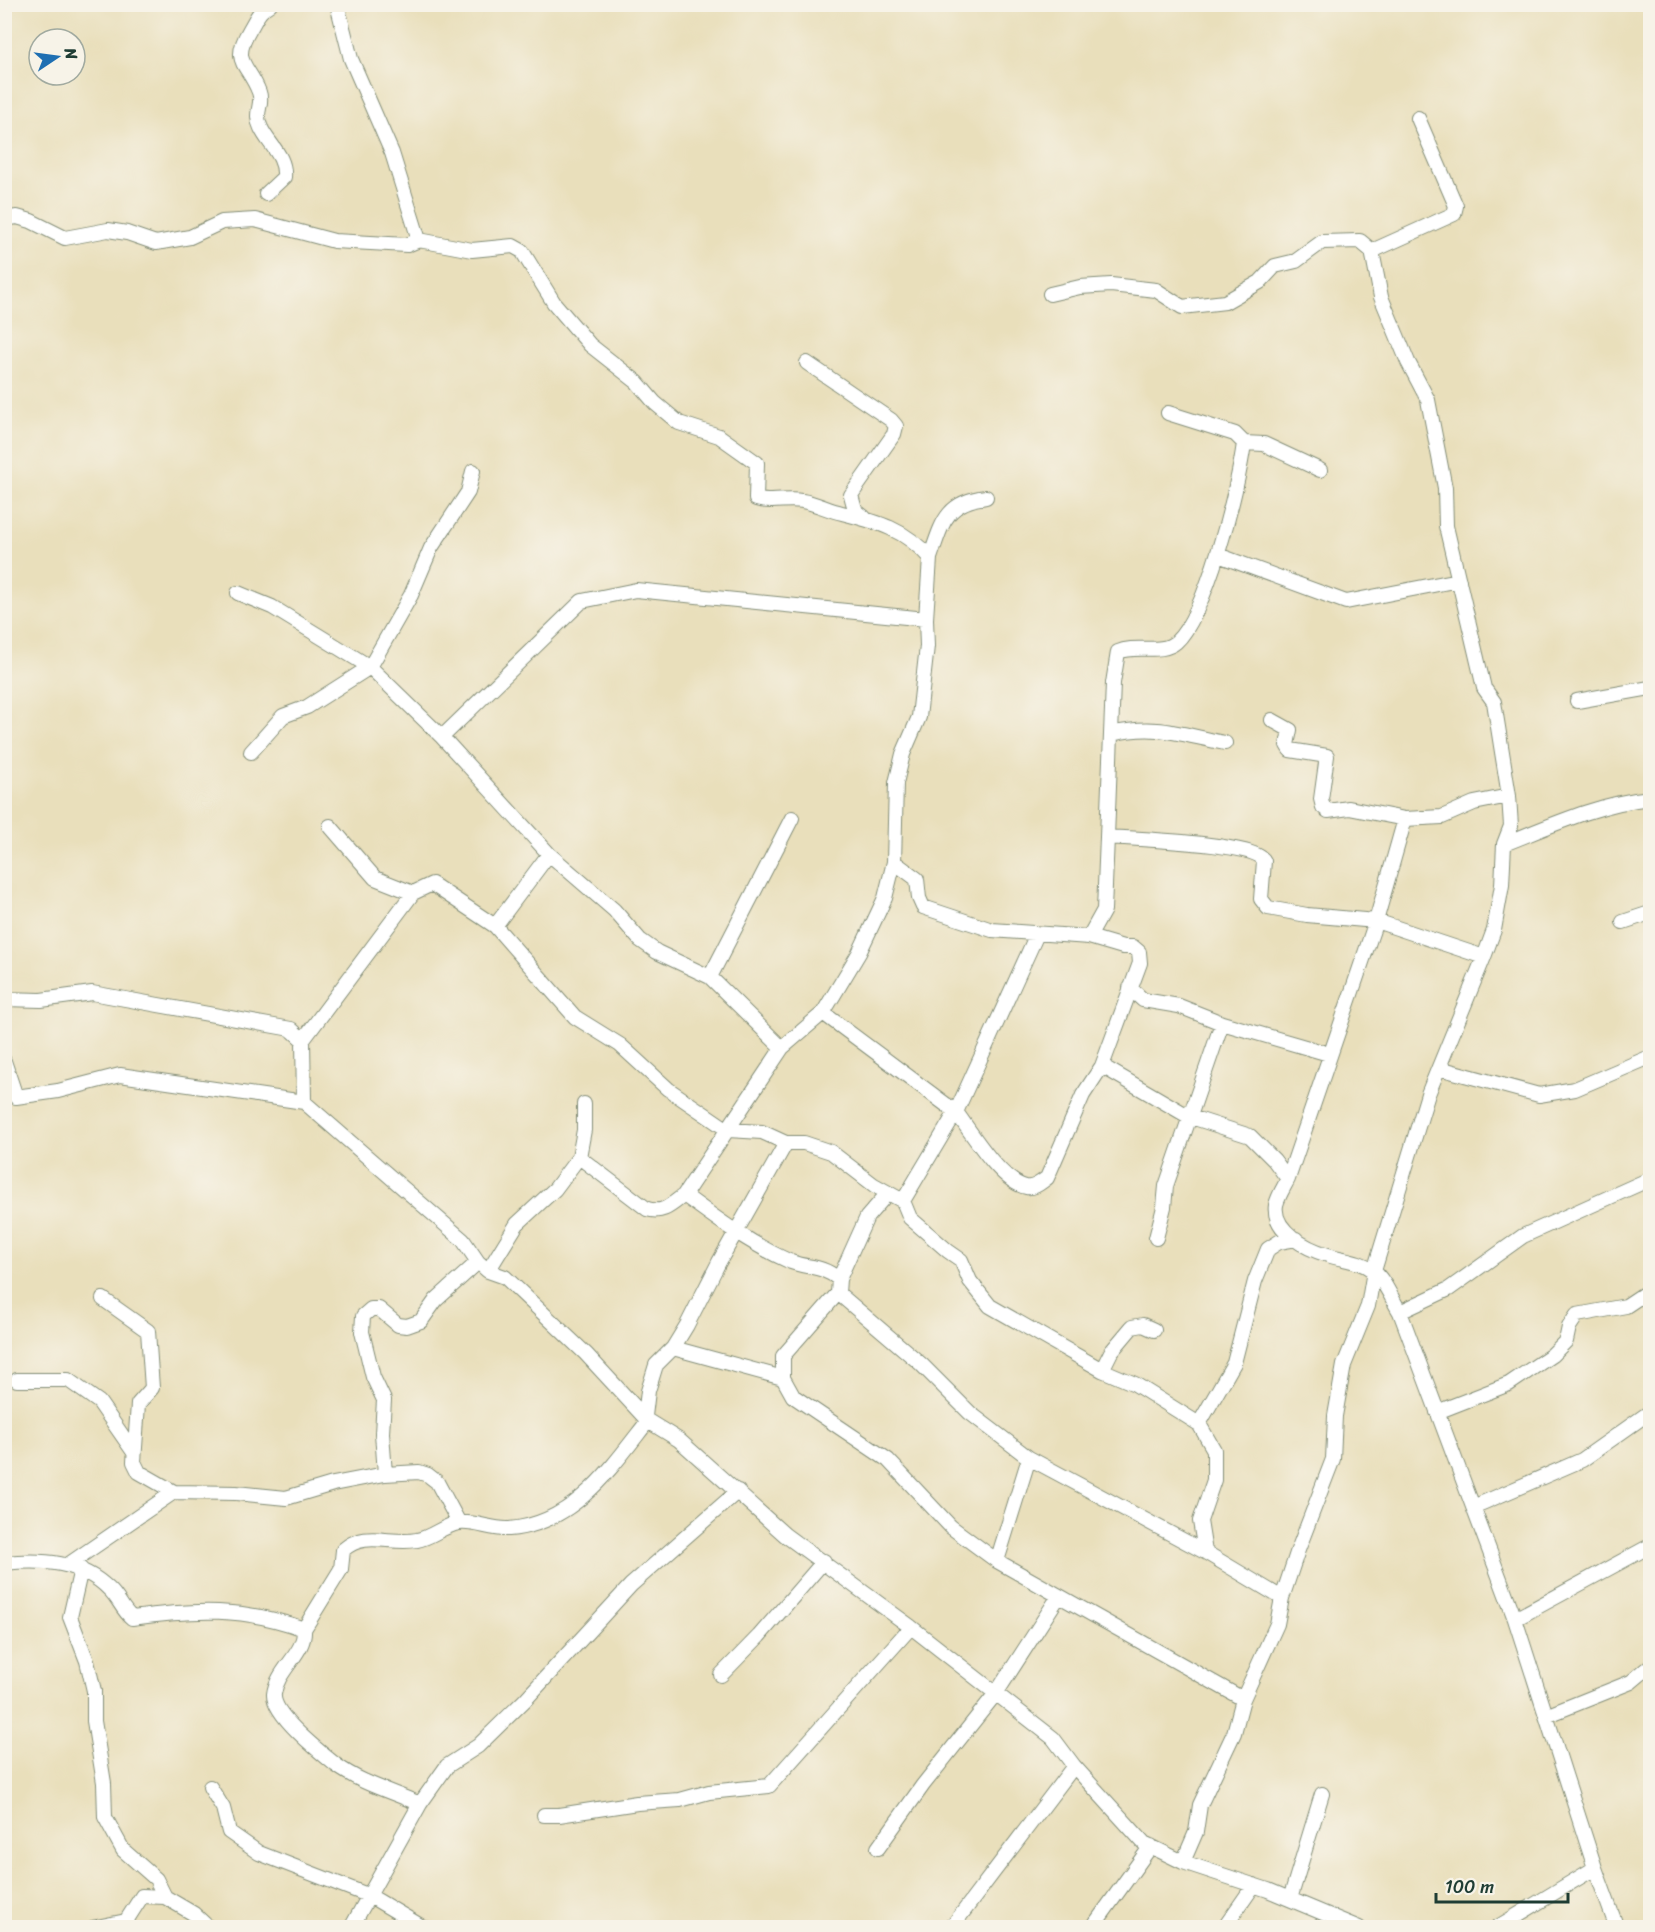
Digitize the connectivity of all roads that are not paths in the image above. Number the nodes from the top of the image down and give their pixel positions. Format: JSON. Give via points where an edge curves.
{"nodes":[{"id":1,"x":270,"y":4,"type":"edge"},
{"id":2,"x":337,"y":4,"type":"edge"},
{"id":3,"x":1418,"y":118,"type":"dead end"},
{"id":4,"x":266,"y":194,"type":"dead end"},
{"id":5,"x":4,"y":219,"type":"edge"},
{"id":6,"x":419,"y":240,"type":"junction"},
{"id":7,"x":1372,"y":250,"type":"junction"},
{"id":8,"x":1050,"y":294,"type":"dead end"},
{"id":9,"x":807,"y":363,"type":"dead end"},
{"id":10,"x":1168,"y":413,"type":"dead end"},
{"id":11,"x":1244,"y":443,"type":"junction"},
{"id":12,"x":1320,"y":470,"type":"dead end"},
{"id":13,"x":473,"y":471,"type":"dead end"},
{"id":14,"x":986,"y":498,"type":"dead end"},
{"id":15,"x":864,"y":517,"type":"junction"},
{"id":16,"x":1218,"y":555,"type":"junction"},
{"id":17,"x":930,"y":558,"type":"junction"},
{"id":18,"x":1459,"y":580,"type":"junction"},
{"id":19,"x":238,"y":593,"type":"dead end"},
{"id":20,"x":926,"y":619,"type":"junction"},
{"id":21,"x":370,"y":667,"type":"junction"},
{"id":22,"x":1650,"y":688,"type":"edge"},
{"id":23,"x":1577,"y":702,"type":"dead end"},
{"id":24,"x":1272,"y":720,"type":"dead end"},
{"id":25,"x":1112,"y":734,"type":"junction"},
{"id":26,"x":442,"y":737,"type":"junction"},
{"id":27,"x":1225,"y":743,"type":"dead end"},
{"id":28,"x":251,"y":752,"type":"dead end"},
{"id":29,"x":1509,"y":796,"type":"junction"},
{"id":30,"x":1650,"y":798,"type":"edge"},
{"id":31,"x":792,"y":818,"type":"dead end"},
{"id":32,"x":1405,"y":819,"type":"junction"},
{"id":33,"x":330,"y":826,"type":"dead end"},
{"id":34,"x":1107,"y":837,"type":"junction"},
{"id":35,"x":1504,"y":844,"type":"junction"},
{"id":36,"x":549,"y":854,"type":"junction"},
{"id":37,"x":894,"y":862,"type":"junction"},
{"id":38,"x":413,"y":893,"type":"junction"},
{"id":39,"x":1650,"y":913,"type":"edge"},
{"id":40,"x":1376,"y":921,"type":"junction"},
{"id":41,"x":1623,"y":922,"type":"dead end"},
{"id":42,"x":495,"y":926,"type":"junction"},
{"id":43,"x":1037,"y":934,"type":"junction"},
{"id":44,"x":1089,"y":937,"type":"junction"},
{"id":45,"x":1484,"y":957,"type":"junction"},
{"id":46,"x":710,"y":977,"type":"junction"},
{"id":47,"x":1130,"y":988,"type":"junction"},
{"id":48,"x":4,"y":999,"type":"edge"},
{"id":49,"x":823,"y":1013,"type":"junction"},
{"id":50,"x":1222,"y":1023,"type":"junction"},
{"id":51,"x":303,"y":1040,"type":"junction"},
{"id":52,"x":782,"y":1048,"type":"junction"},
{"id":53,"x":1329,"y":1054,"type":"junction"},
{"id":54,"x":1650,"y":1057,"type":"edge"},
{"id":55,"x":4,"y":1061,"type":"edge"},
{"id":56,"x":1102,"y":1066,"type":"junction"},
{"id":57,"x":1438,"y":1068,"type":"junction"},
{"id":58,"x":10,"y":1099,"type":"edge"},
{"id":59,"x":304,"y":1102,"type":"junction"},
{"id":60,"x":584,"y":1104,"type":"dead end"},
{"id":61,"x":956,"y":1112,"type":"junction"},
{"id":62,"x":740,"y":1113,"type":"junction"},
{"id":63,"x":1188,"y":1116,"type":"junction"},
{"id":64,"x":728,"y":1130,"type":"junction"},
{"id":65,"x":762,"y":1132,"type":"junction"},
{"id":66,"x":786,"y":1143,"type":"junction"},
{"id":67,"x":579,"y":1157,"type":"junction"},
{"id":68,"x":1288,"y":1179,"type":"junction"},
{"id":69,"x":1650,"y":1179,"type":"edge"},
{"id":70,"x":888,"y":1193,"type":"junction"},
{"id":71,"x":684,"y":1195,"type":"junction"},
{"id":72,"x":903,"y":1201,"type":"junction"},
{"id":73,"x":735,"y":1233,"type":"junction"},
{"id":74,"x":1156,"y":1238,"type":"dead end"},
{"id":75,"x":1296,"y":1239,"type":"junction"},
{"id":76,"x":483,"y":1266,"type":"junction"},
{"id":77,"x":1374,"y":1271,"type":"junction"},
{"id":78,"x":839,"y":1279,"type":"junction"},
{"id":79,"x":1650,"y":1290,"type":"edge"},
{"id":80,"x":837,"y":1293,"type":"junction"},
{"id":81,"x":103,"y":1299,"type":"dead end"},
{"id":82,"x":1400,"y":1312,"type":"junction"},
{"id":83,"x":1154,"y":1330,"type":"dead end"},
{"id":84,"x":673,"y":1348,"type":"junction"},
{"id":85,"x":1102,"y":1370,"type":"junction"},
{"id":86,"x":783,"y":1378,"type":"junction"},
{"id":87,"x":17,"y":1380,"type":"dead end"},
{"id":88,"x":1437,"y":1412,"type":"junction"},
{"id":89,"x":1650,"y":1412,"type":"edge"},
{"id":90,"x":647,"y":1419,"type":"junction"},
{"id":91,"x":1199,"y":1424,"type":"junction"},
{"id":92,"x":133,"y":1450,"type":"junction"},
{"id":93,"x":1029,"y":1458,"type":"junction"},
{"id":94,"x":385,"y":1474,"type":"junction"},
{"id":95,"x":738,"y":1491,"type":"junction"},
{"id":96,"x":174,"y":1492,"type":"junction"},
{"id":97,"x":1473,"y":1507,"type":"junction"},
{"id":98,"x":459,"y":1523,"type":"junction"},
{"id":99,"x":1650,"y":1546,"type":"edge"},
{"id":100,"x":1205,"y":1552,"type":"junction"},
{"id":101,"x":824,"y":1561,"type":"junction"},
{"id":102,"x":997,"y":1561,"type":"junction"},
{"id":103,"x":4,"y":1563,"type":"edge"},
{"id":104,"x":75,"y":1567,"type":"junction"},
{"id":105,"x":1059,"y":1596,"type":"junction"},
{"id":106,"x":1282,"y":1598,"type":"junction"},
{"id":107,"x":1515,"y":1619,"type":"junction"},
{"id":108,"x":911,"y":1627,"type":"junction"},
{"id":109,"x":304,"y":1629,"type":"junction"},
{"id":110,"x":1650,"y":1666,"type":"edge"},
{"id":111,"x":721,"y":1675,"type":"dead end"},
{"id":112,"x":997,"y":1692,"type":"junction"},
{"id":113,"x":1243,"y":1699,"type":"junction"},
{"id":114,"x":1546,"y":1716,"type":"junction"},
{"id":115,"x":1074,"y":1766,"type":"junction"},
{"id":116,"x":210,"y":1787,"type":"dead end"},
{"id":117,"x":1322,"y":1794,"type":"dead end"},
{"id":118,"x":420,"y":1804,"type":"junction"},
{"id":119,"x":544,"y":1815,"type":"dead end"},
{"id":120,"x":1151,"y":1846,"type":"junction"},
{"id":121,"x":878,"y":1848,"type":"dead end"},
{"id":122,"x":1183,"y":1862,"type":"junction"},
{"id":123,"x":1594,"y":1868,"type":"junction"},
{"id":124,"x":1254,"y":1885,"type":"junction"},
{"id":125,"x":370,"y":1896,"type":"junction"},
{"id":126,"x":165,"y":1897,"type":"junction"},
{"id":127,"x":1290,"y":1899,"type":"junction"},
{"id":128,"x":1357,"y":1927,"type":"edge"},
{"id":129,"x":92,"y":1928,"type":"edge"},
{"id":130,"x":209,"y":1928,"type":"edge"},
{"id":131,"x":351,"y":1928,"type":"edge"},
{"id":132,"x":424,"y":1928,"type":"edge"},
{"id":133,"x":951,"y":1928,"type":"edge"},
{"id":134,"x":1092,"y":1928,"type":"edge"},
{"id":135,"x":1224,"y":1928,"type":"edge"},
{"id":136,"x":1496,"y":1928,"type":"edge"},
{"id":137,"x":1617,"y":1928,"type":"edge"}],
"edges":[{"from":1,"to":4,"type":"street","via":[[258,14],[241,44],[241,54],[259,92],[256,118],[285,170],[284,177]]},
{"from":2,"to":6,"type":"street","via":[[351,59],[392,153]]},
{"from":3,"to":7,"type":"street","via":[[1456,206],[1454,214]]},
{"from":5,"to":6,"type":"street","via":[[31,221],[64,238],[108,231],[156,243],[190,237],[222,222],[255,220],[334,241],[407,245]]},
{"from":6,"to":15,"type":"street","via":[[472,250],[513,246],[522,251],[554,303],[590,345],[638,382],[679,423],[719,436],[757,464],[756,498],[801,500]]},
{"from":7,"to":8,"type":"street","via":[[1360,241],[1322,242],[1296,261],[1275,266],[1260,282],[1225,302],[1182,307],[1156,290],[1111,285]]},
{"from":7,"to":18,"type":"street","via":[[1381,297],[1428,400],[1445,488],[1446,526]]},
{"from":9,"to":15,"type":"street","via":[[896,426],[851,495],[855,510]]},
{"from":10,"to":11,"type":"street","via":[[1235,434]]},
{"from":11,"to":12,"type":"street","via":[[1264,444]]},
{"from":11,"to":16,"type":"street"},
{"from":13,"to":21,"type":"street","via":[[468,492],[431,548],[411,595]]},
{"from":14,"to":17,"type":"street","via":[[967,500],[943,520]]},
{"from":15,"to":17,"type":"street","via":[[897,531]]},
{"from":16,"to":18,"type":"street","via":[[1346,602]]},
{"from":16,"to":25,"type":"street","via":[[1192,619],[1176,642],[1161,648],[1118,652]]},
{"from":17,"to":20,"type":"street"},
{"from":18,"to":29,"type":"street","via":[[1484,688],[1494,702]]},
{"from":19,"to":21,"type":"street","via":[[272,607]]},
{"from":20,"to":26,"type":"street","via":[[636,590],[582,601]]},
{"from":20,"to":37,"type":"street","via":[[919,717],[896,783]]},
{"from":21,"to":26,"type":"street"},
{"from":21,"to":28,"type":"street","via":[[307,707],[283,717]]},
{"from":22,"to":23,"type":"street"},
{"from":24,"to":32,"type":"street","via":[[1290,730],[1290,750],[1327,756],[1321,799],[1328,811],[1349,808]]},
{"from":25,"to":27,"type":"street","via":[[1132,729],[1181,731]]},
{"from":25,"to":34,"type":"street"},
{"from":26,"to":36,"type":"street"},
{"from":29,"to":32,"type":"street","via":[[1474,803],[1442,817]]},
{"from":29,"to":35,"type":"street","via":[[1511,826]]},
{"from":30,"to":35,"type":"street","via":[[1559,822]]},
{"from":31,"to":46,"type":"street"},
{"from":32,"to":40,"type":"street"},
{"from":33,"to":38,"type":"street","via":[[375,878]]},
{"from":34,"to":40,"type":"street","via":[[1227,846],[1257,854],[1264,861],[1261,899],[1268,908]]},
{"from":34,"to":44,"type":"street","via":[[1104,910]]},
{"from":35,"to":45,"type":"street","via":[[1502,885],[1494,930]]},
{"from":36,"to":42,"type":"street"},
{"from":36,"to":46,"type":"street","via":[[614,910],[640,940]]},
{"from":37,"to":43,"type":"street","via":[[917,879],[923,907],[992,930]]},
{"from":37,"to":49,"type":"street","via":[[885,898],[859,953]]},
{"from":38,"to":42,"type":"street","via":[[432,884]]},
{"from":38,"to":51,"type":"street"},
{"from":39,"to":41,"type":"street"},
{"from":40,"to":45,"type":"street"},
{"from":40,"to":53,"type":"street"},
{"from":42,"to":64,"type":"street","via":[[575,1017],[620,1045],[668,1089]]},
{"from":43,"to":44,"type":"street"},
{"from":43,"to":61,"type":"street"},
{"from":44,"to":47,"type":"street","via":[[1133,947],[1139,952],[1140,963]]},
{"from":45,"to":57,"type":"street"},
{"from":46,"to":52,"type":"street"},
{"from":47,"to":50,"type":"street","via":[[1143,1000],[1179,1006]]},
{"from":47,"to":56,"type":"street"},
{"from":48,"to":51,"type":"street","via":[[41,1000],[92,993],[291,1029]]},
{"from":49,"to":52,"type":"street"},
{"from":49,"to":61,"type":"street"},
{"from":50,"to":53,"type":"street"},
{"from":50,"to":63,"type":"street"},
{"from":51,"to":59,"type":"street"},
{"from":52,"to":62,"type":"street"},
{"from":53,"to":68,"type":"street"},
{"from":54,"to":57,"type":"street","via":[[1575,1089],[1539,1095]]},
{"from":55,"to":58,"type":"street"},
{"from":56,"to":61,"type":"street","via":[[1083,1095],[1047,1178],[1037,1185],[1027,1187],[1006,1176]]},
{"from":56,"to":63,"type":"street"},
{"from":57,"to":77,"type":"street"},
{"from":58,"to":59,"type":"street","via":[[120,1075]]},
{"from":59,"to":76,"type":"street","via":[[463,1240]]},
{"from":60,"to":67,"type":"street"},
{"from":61,"to":72,"type":"street"},
{"from":62,"to":64,"type":"street"},
{"from":62,"to":65,"type":"street"},
{"from":63,"to":68,"type":"street","via":[[1250,1136]]},
{"from":63,"to":74,"type":"street","via":[[1166,1186]]},
{"from":64,"to":65,"type":"street"},
{"from":64,"to":71,"type":"street"},
{"from":65,"to":66,"type":"street"},
{"from":66,"to":70,"type":"street","via":[[804,1143],[831,1152]]},
{"from":66,"to":73,"type":"street"},
{"from":67,"to":71,"type":"street","via":[[647,1209],[666,1209]]},
{"from":67,"to":76,"type":"street","via":[[555,1189],[517,1224]]},
{"from":68,"to":75,"type":"street","via":[[1276,1203],[1276,1215],[1280,1227]]},
{"from":69,"to":82,"type":"street","via":[[1523,1236],[1449,1289]]},
{"from":70,"to":72,"type":"street"},
{"from":70,"to":78,"type":"street","via":[[867,1217]]},
{"from":71,"to":73,"type":"street"},
{"from":72,"to":85,"type":"street","via":[[910,1218],[961,1260],[970,1281],[990,1306]]},
{"from":73,"to":78,"type":"street","via":[[794,1263],[826,1269]]},
{"from":73,"to":84,"type":"street"},
{"from":75,"to":77,"type":"street","via":[[1327,1255],[1358,1262]]},
{"from":75,"to":91,"type":"street","via":[[1268,1249],[1255,1281],[1234,1363]]},
{"from":76,"to":90,"type":"street","via":[[505,1277]]},
{"from":76,"to":94,"type":"street","via":[[436,1300],[421,1322],[398,1324],[379,1309],[371,1309],[363,1316],[362,1332],[373,1377],[384,1400]]},
{"from":77,"to":82,"type":"street"},
{"from":77,"to":106,"type":"street","via":[[1368,1306],[1344,1365],[1335,1416],[1333,1459]]},
{"from":78,"to":80,"type":"street"},
{"from":79,"to":88,"type":"street","via":[[1626,1306],[1577,1315],[1566,1341],[1552,1355],[1509,1384]]},
{"from":80,"to":86,"type":"street","via":[[783,1356]]},
{"from":80,"to":93,"type":"street","via":[[921,1364],[970,1413]]},
{"from":81,"to":92,"type":"street","via":[[148,1331],[152,1388],[138,1404]]},
{"from":82,"to":88,"type":"street"},
{"from":83,"to":85,"type":"street","via":[[1143,1325],[1132,1327]]},
{"from":84,"to":86,"type":"street"},
{"from":84,"to":90,"type":"street","via":[[656,1365],[648,1391]]},
{"from":85,"to":91,"type":"street","via":[[1135,1384]]},
{"from":86,"to":102,"type":"street","via":[[793,1396],[888,1460],[951,1527]]},
{"from":87,"to":92,"type":"street","via":[[68,1380],[99,1402]]},
{"from":88,"to":97,"type":"street"},
{"from":89,"to":97,"type":"street","via":[[1582,1460]]},
{"from":90,"to":95,"type":"street","via":[[679,1440]]},
{"from":90,"to":98,"type":"street","via":[[596,1486],[578,1503],[549,1519],[508,1529]]},
{"from":91,"to":100,"type":"street","via":[[1214,1450],[1214,1480],[1200,1521]]},
{"from":92,"to":96,"type":"street","via":[[139,1472]]},
{"from":93,"to":100,"type":"street"},
{"from":93,"to":102,"type":"street"},
{"from":94,"to":96,"type":"street","via":[[286,1498]]},
{"from":94,"to":98,"type":"street","via":[[428,1475],[437,1482]]},
{"from":95,"to":101,"type":"street","via":[[785,1535]]},
{"from":95,"to":118,"type":"street","via":[[630,1585],[478,1746],[447,1766]]},
{"from":96,"to":104,"type":"street"},
{"from":97,"to":107,"type":"street"},
{"from":98,"to":109,"type":"street","via":[[417,1540],[366,1538],[351,1543],[343,1550],[341,1569]]},
{"from":99,"to":107,"type":"street"},
{"from":100,"to":106,"type":"street"},
{"from":101,"to":108,"type":"street"},
{"from":101,"to":111,"type":"street"},
{"from":102,"to":105,"type":"street"},
{"from":103,"to":104,"type":"street"},
{"from":104,"to":109,"type":"street","via":[[109,1589],[132,1618],[203,1610],[236,1611]]},
{"from":104,"to":126,"type":"street","via":[[70,1617],[94,1691],[105,1816],[123,1850],[156,1879]]},
{"from":105,"to":112,"type":"street"},
{"from":105,"to":113,"type":"street"},
{"from":106,"to":113,"type":"street","via":[[1277,1624]]},
{"from":107,"to":114,"type":"street"},
{"from":108,"to":112,"type":"street"},
{"from":108,"to":119,"type":"street","via":[[769,1786]]},
{"from":109,"to":118,"type":"street","via":[[305,1638],[285,1668],[274,1695],[286,1722],[337,1765]]},
{"from":110,"to":114,"type":"street","via":[[1631,1682]]},
{"from":112,"to":115,"type":"street","via":[[1053,1738]]},
{"from":112,"to":121,"type":"street"},
{"from":113,"to":122,"type":"street","via":[[1234,1733],[1200,1805],[1196,1832]]},
{"from":114,"to":123,"type":"street"},
{"from":115,"to":120,"type":"street"},
{"from":115,"to":133,"type":"street"},
{"from":116,"to":125,"type":"street","via":[[223,1808],[229,1832],[260,1853]]},
{"from":117,"to":127,"type":"street"},
{"from":118,"to":125,"type":"street"},
{"from":120,"to":122,"type":"street"},
{"from":120,"to":134,"type":"street"},
{"from":122,"to":124,"type":"street"},
{"from":123,"to":136,"type":"street"},
{"from":123,"to":137,"type":"street"},
{"from":124,"to":127,"type":"street"},
{"from":124,"to":135,"type":"street"},
{"from":125,"to":131,"type":"street"},
{"from":125,"to":132,"type":"street"},
{"from":126,"to":129,"type":"street","via":[[142,1896],[126,1921]]},
{"from":126,"to":130,"type":"street"},
{"from":127,"to":128,"type":"street"}]}
